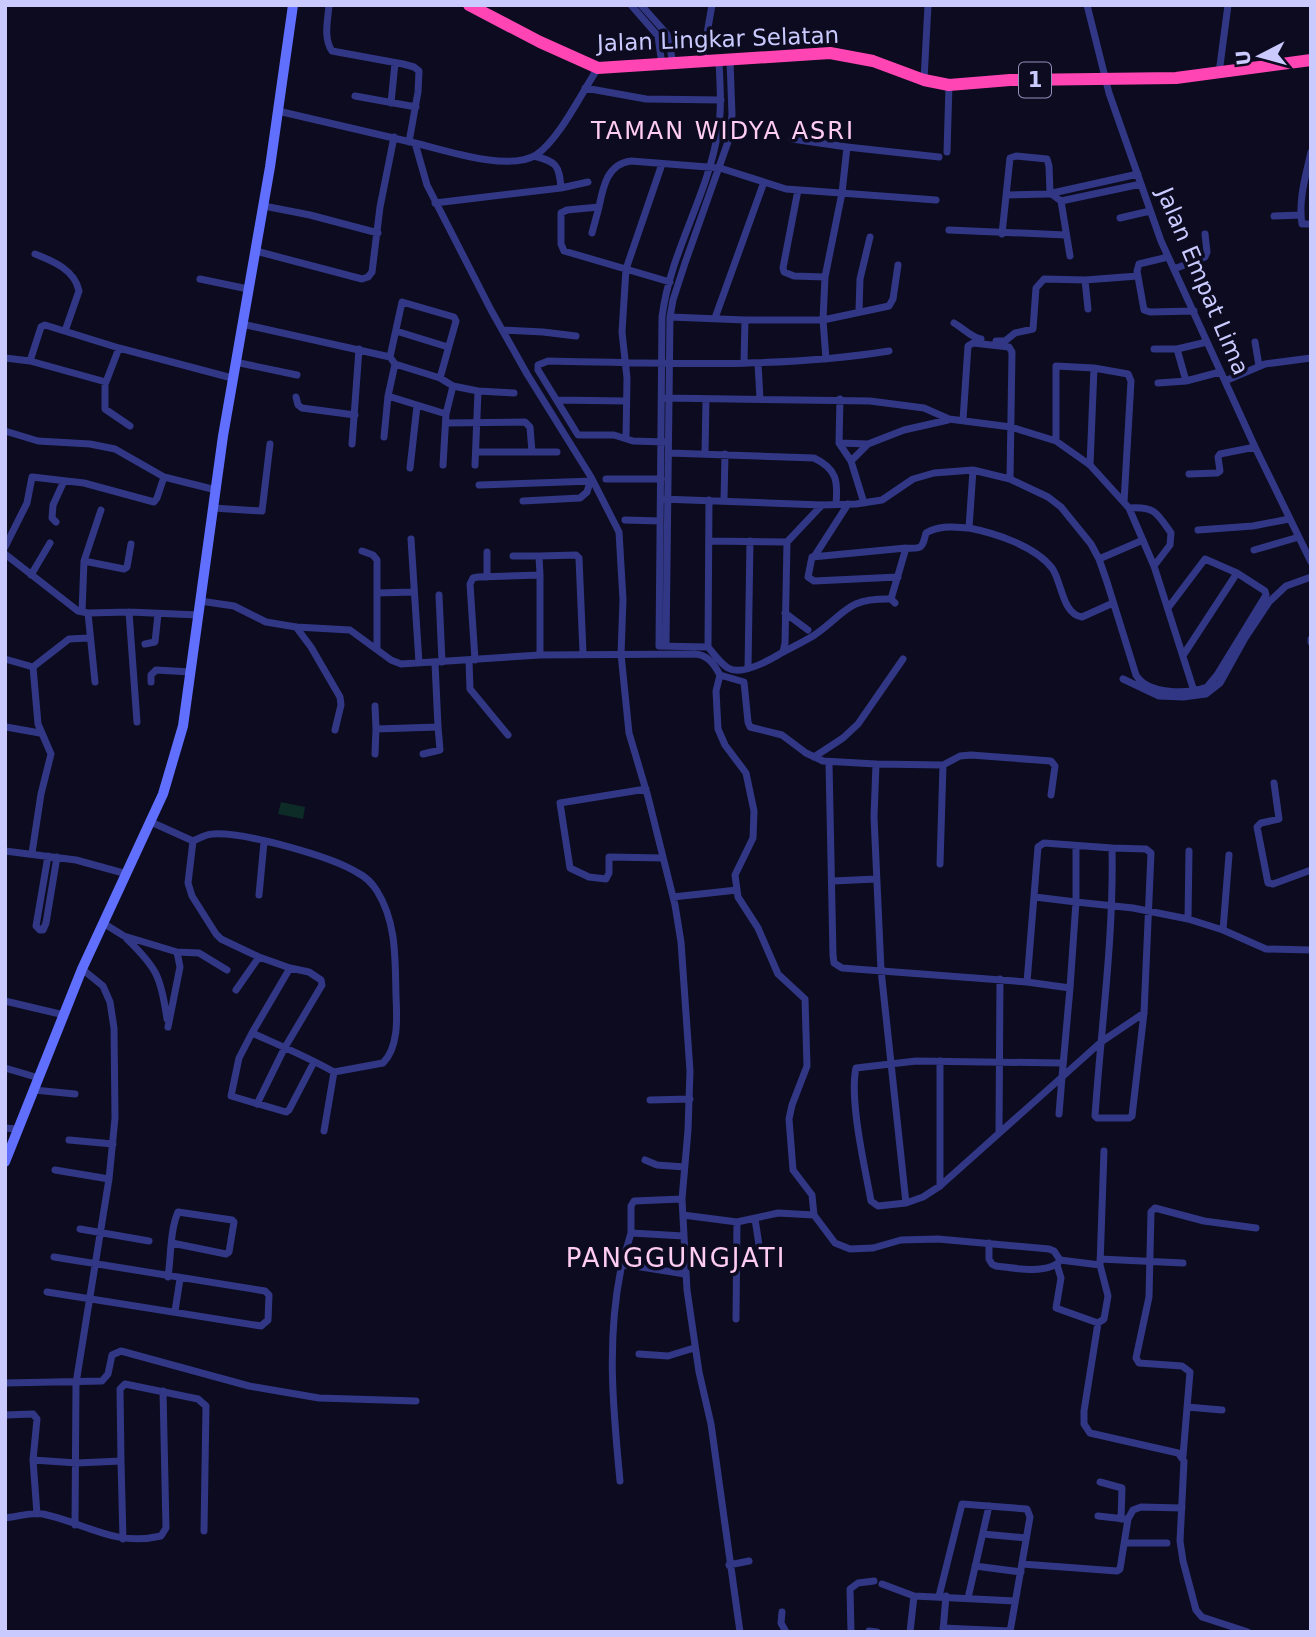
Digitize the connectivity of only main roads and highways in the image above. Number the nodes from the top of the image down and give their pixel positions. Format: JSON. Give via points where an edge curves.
{"nodes":[{"id":1,"x":469,"y":5,"type":"edge"},
{"id":2,"x":1311,"y":60,"type":"edge"}],
"edges":[{"from":1,"to":2,"type":"highway","name":"Jalan Lingkar Selatan","number":"1","via":[[598,68],[840,55],[949,85],[1176,78]]}]}
